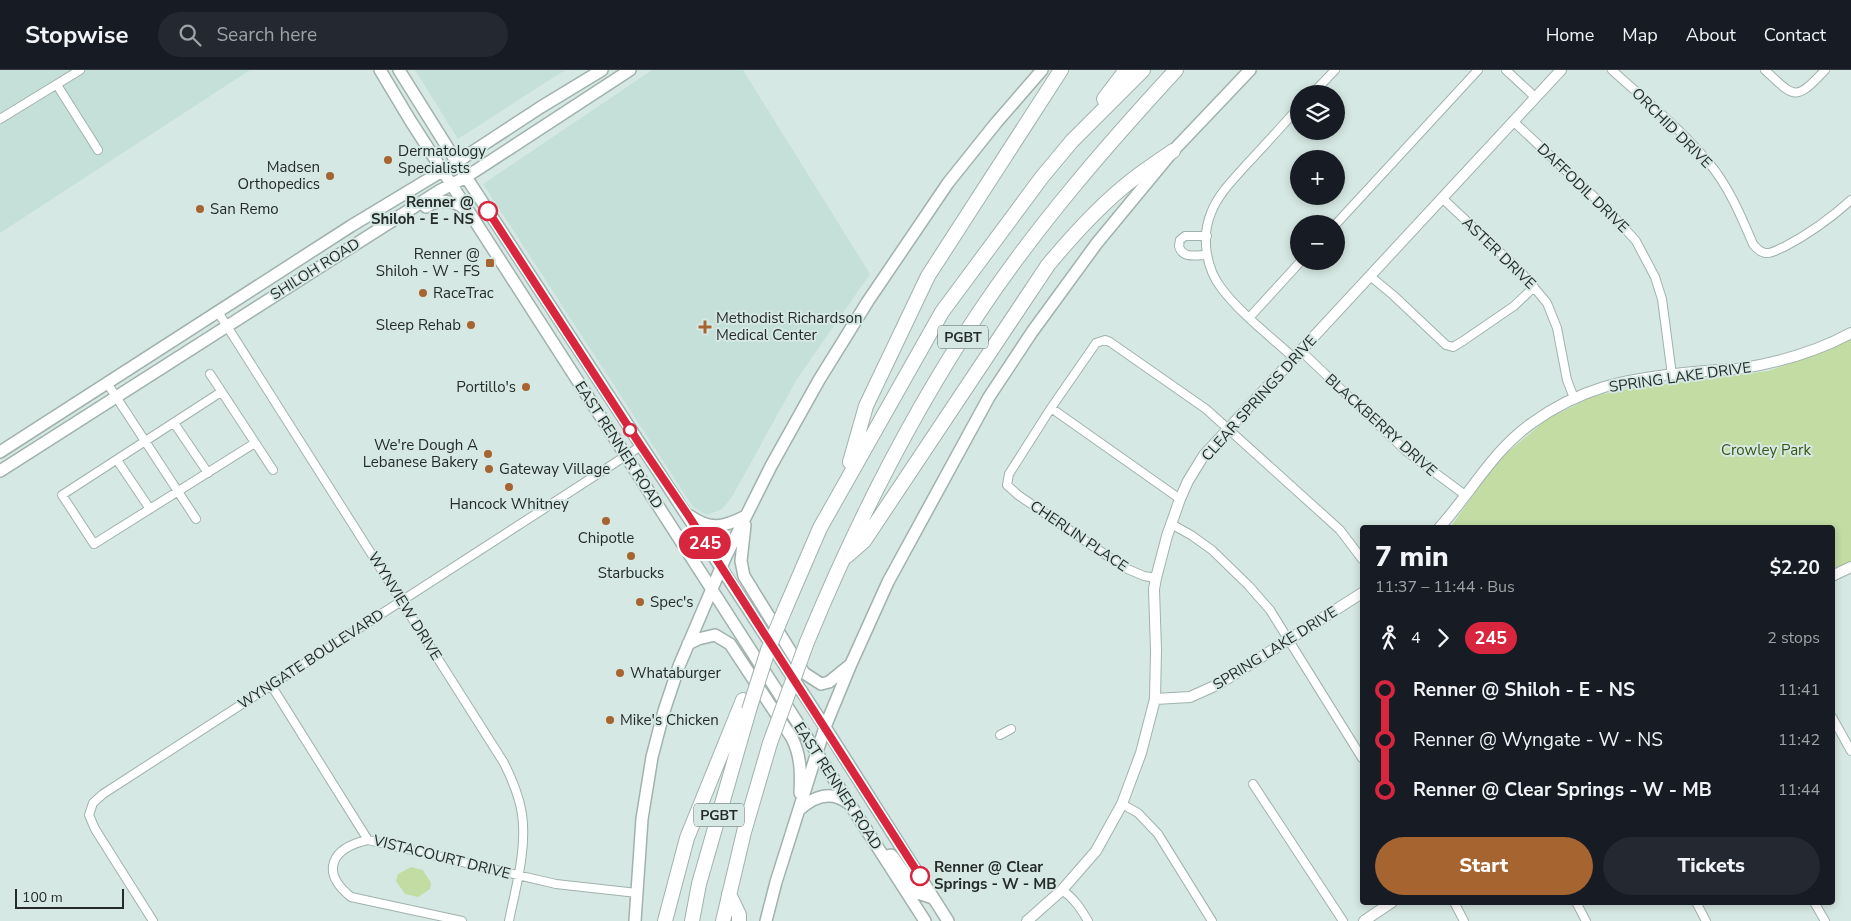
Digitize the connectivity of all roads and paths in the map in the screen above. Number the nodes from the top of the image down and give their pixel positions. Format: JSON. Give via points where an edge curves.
{"nodes":[{"id":1,"x":80,"y":70,"type":"edge"},
{"id":2,"x":380,"y":70,"type":"edge"},
{"id":3,"x":399,"y":70,"type":"edge"},
{"id":4,"x":602,"y":70,"type":"edge"},
{"id":5,"x":630,"y":70,"type":"edge"},
{"id":6,"x":1042,"y":70,"type":"edge"},
{"id":7,"x":1061,"y":70,"type":"edge"},
{"id":8,"x":1126,"y":70,"type":"edge"},
{"id":9,"x":1143,"y":70,"type":"edge"},
{"id":10,"x":1176,"y":70,"type":"edge"},
{"id":11,"x":1250,"y":70,"type":"edge"},
{"id":12,"x":1334,"y":70,"type":"edge"},
{"id":13,"x":1478,"y":70,"type":"edge"},
{"id":14,"x":1506,"y":70,"type":"edge"},
{"id":15,"x":1561,"y":70,"type":"edge"},
{"id":16,"x":1612,"y":70,"type":"edge"},
{"id":17,"x":1765,"y":70,"type":"edge"},
{"id":18,"x":1825,"y":70,"type":"edge"},
{"id":19,"x":57,"y":85,"type":"junction"},
{"id":20,"x":1320,"y":85,"type":"edge"},
{"id":21,"x":1535,"y":97,"type":"junction"},
{"id":22,"x":556,"y":98,"type":"junction"},
{"id":23,"x":564,"y":112,"type":"junction"},
{"id":24,"x":1290,"y":117,"type":"edge"},
{"id":25,"x":0,"y":120,"type":"edge"},
{"id":26,"x":1513,"y":122,"type":"junction"},
{"id":27,"x":1072,"y":141,"type":"junction"},
{"id":28,"x":98,"y":150,"type":"dead end"},
{"id":29,"x":1173,"y":151,"type":"junction"},
{"id":30,"x":457,"y":162,"type":"junction"},
{"id":31,"x":442,"y":170,"type":"junction"},
{"id":32,"x":466,"y":176,"type":"junction"},
{"id":33,"x":451,"y":184,"type":"junction"},
{"id":34,"x":1442,"y":198,"type":"junction"},
{"id":35,"x":1851,"y":200,"type":"edge"},
{"id":36,"x":470,"y":214,"type":"junction"},
{"id":37,"x":1344,"y":215,"type":"edge"},
{"id":38,"x":369,"y":235,"type":"junction"},
{"id":39,"x":1207,"y":236,"type":"junction"},
{"id":40,"x":328,"y":242,"type":"junction"},
{"id":41,"x":1207,"y":255,"type":"junction"},
{"id":42,"x":337,"y":256,"type":"junction"},
{"id":43,"x":1294,"y":270,"type":"edge"},
{"id":44,"x":1370,"y":276,"type":"junction"},
{"id":45,"x":1534,"y":287,"type":"junction"},
{"id":46,"x":520,"y":291,"type":"junction"},
{"id":47,"x":542,"y":293,"type":"junction"},
{"id":48,"x":218,"y":312,"type":"junction"},
{"id":49,"x":1249,"y":318,"type":"junction"},
{"id":50,"x":226,"y":326,"type":"junction"},
{"id":51,"x":1851,"y":332,"type":"edge"},
{"id":52,"x":547,"y":333,"type":"junction"},
{"id":53,"x":572,"y":339,"type":"junction"},
{"id":54,"x":1297,"y":355,"type":"junction"},
{"id":55,"x":210,"y":374,"type":"dead end"},
{"id":56,"x":1672,"y":376,"type":"junction"},
{"id":57,"x":107,"y":383,"type":"junction"},
{"id":58,"x":221,"y":392,"type":"junction"},
{"id":59,"x":116,"y":398,"type":"junction"},
{"id":60,"x":1574,"y":398,"type":"junction"},
{"id":61,"x":1051,"y":408,"type":"junction"},
{"id":62,"x":174,"y":424,"type":"junction"},
{"id":63,"x":1229,"y":428,"type":"junction"},
{"id":64,"x":146,"y":442,"type":"junction"},
{"id":65,"x":255,"y":443,"type":"junction"},
{"id":66,"x":641,"y":446,"type":"junction"},
{"id":67,"x":4,"y":450,"type":"edge"},
{"id":68,"x":626,"y":456,"type":"junction"},
{"id":69,"x":117,"y":460,"type":"junction"},
{"id":70,"x":16,"y":461,"type":"junction"},
{"id":71,"x":272,"y":470,"type":"dead end"},
{"id":72,"x":0,"y":471,"type":"edge"},
{"id":73,"x":208,"y":473,"type":"junction"},
{"id":74,"x":844,"y":483,"type":"junction"},
{"id":75,"x":178,"y":492,"type":"junction"},
{"id":76,"x":1465,"y":495,"type":"junction"},
{"id":77,"x":1180,"y":499,"type":"junction"},
{"id":78,"x":150,"y":510,"type":"junction"},
{"id":79,"x":688,"y":515,"type":"junction"},
{"id":80,"x":746,"y":516,"type":"junction"},
{"id":81,"x":196,"y":519,"type":"dead end"},
{"id":82,"x":1171,"y":524,"type":"junction"},
{"id":83,"x":1441,"y":525,"type":"edge"},
{"id":84,"x":1360,"y":556,"type":"edge"},
{"id":85,"x":841,"y":562,"type":"junction"},
{"id":86,"x":721,"y":567,"type":"junction"},
{"id":87,"x":1851,"y":567,"type":"edge"},
{"id":88,"x":1835,"y":575,"type":"edge"},
{"id":89,"x":1156,"y":578,"type":"junction"},
{"id":90,"x":713,"y":590,"type":"junction"},
{"id":91,"x":1360,"y":594,"type":"edge"},
{"id":92,"x":402,"y":600,"type":"junction"},
{"id":93,"x":1288,"y":640,"type":"junction"},
{"id":94,"x":688,"y":644,"type":"junction"},
{"id":95,"x":851,"y":664,"type":"junction"},
{"id":96,"x":271,"y":685,"type":"junction"},
{"id":97,"x":1155,"y":699,"type":"junction"},
{"id":98,"x":746,"y":705,"type":"junction"},
{"id":99,"x":1835,"y":722,"type":"edge"},
{"id":100,"x":825,"y":727,"type":"junction"},
{"id":101,"x":1011,"y":729,"type":"dead end"},
{"id":102,"x":1000,"y":735,"type":"dead end"},
{"id":103,"x":1851,"y":751,"type":"edge"},
{"id":104,"x":817,"y":753,"type":"junction"},
{"id":105,"x":1360,"y":755,"type":"edge"},
{"id":106,"x":1253,"y":784,"type":"dead end"},
{"id":107,"x":850,"y":804,"type":"junction"},
{"id":108,"x":1122,"y":804,"type":"junction"},
{"id":109,"x":799,"y":810,"type":"junction"},
{"id":110,"x":368,"y":840,"type":"junction"},
{"id":111,"x":884,"y":857,"type":"junction"},
{"id":112,"x":518,"y":876,"type":"junction"},
{"id":113,"x":1062,"y":890,"type":"junction"},
{"id":114,"x":637,"y":893,"type":"junction"},
{"id":115,"x":729,"y":894,"type":"junction"},
{"id":116,"x":933,"y":898,"type":"junction"},
{"id":117,"x":1388,"y":905,"type":"edge"},
{"id":118,"x":1456,"y":905,"type":"edge"},
{"id":119,"x":1578,"y":905,"type":"edge"},
{"id":120,"x":1698,"y":905,"type":"edge"},
{"id":121,"x":1816,"y":905,"type":"edge"},
{"id":122,"x":152,"y":921,"type":"edge"},
{"id":123,"x":462,"y":921,"type":"edge"},
{"id":124,"x":509,"y":921,"type":"edge"},
{"id":125,"x":635,"y":921,"type":"edge"},
{"id":126,"x":665,"y":921,"type":"edge"},
{"id":127,"x":692,"y":921,"type":"edge"},
{"id":128,"x":723,"y":921,"type":"edge"},
{"id":129,"x":739,"y":921,"type":"edge"},
{"id":130,"x":766,"y":921,"type":"edge"},
{"id":131,"x":925,"y":921,"type":"edge"},
{"id":132,"x":948,"y":921,"type":"edge"},
{"id":133,"x":1027,"y":921,"type":"edge"},
{"id":134,"x":1088,"y":921,"type":"edge"},
{"id":135,"x":1212,"y":921,"type":"edge"},
{"id":136,"x":1343,"y":921,"type":"edge"},
{"id":137,"x":1364,"y":921,"type":"edge"},
{"id":138,"x":1464,"y":921,"type":"edge"},
{"id":139,"x":1586,"y":921,"type":"edge"},
{"id":140,"x":1706,"y":921,"type":"edge"},
{"id":141,"x":1825,"y":921,"type":"edge"}],
"edges":[{"from":1,"to":19,"type":"street"},
{"from":2,"to":31,"type":"main road","name":"EAST RENNER ROAD"},
{"from":3,"to":30,"type":"main road","name":"EAST RENNER ROAD"},
{"from":4,"to":22,"type":"main road","name":"SHILOH ROAD"},
{"from":5,"to":23,"type":"main road","name":"SHILOH ROAD"},
{"from":6,"to":80,"type":"main road","via":[[948,183],[899,254],[819,380]]},
{"from":7,"to":74,"type":"highway","via":[[928,276],[866,406]]},
{"from":8,"to":27,"type":"highway"},
{"from":9,"to":27,"type":"highway","number":"PGBT"},
{"from":10,"to":85,"type":"highway","number":"PGBT","via":[[1076,184],[983,307],[906,436]]},
{"from":11,"to":29,"type":"main road"},
{"from":12,"to":20,"type":"street"},
{"from":13,"to":37,"type":"street"},
{"from":14,"to":21,"type":"street"},
{"from":15,"to":21,"type":"street","name":"CLEAR SPRINGS DRIVE"},
{"from":16,"to":35,"type":"street","name":"ORCHID DRIVE","via":[[1710,164],[1731,197],[1756,248],[1765,253],[1807,235]]},
{"from":17,"to":18,"type":"street","via":[[1784,88],[1798,93],[1809,87]]},
{"from":19,"to":25,"type":"street"},
{"from":19,"to":28,"type":"street"},
{"from":21,"to":26,"type":"street","name":"CLEAR SPRINGS DRIVE"},
{"from":22,"to":23,"type":"main road"},
{"from":22,"to":30,"type":"main road","name":"SHILOH ROAD"},
{"from":23,"to":32,"type":"main road","name":"SHILOH ROAD"},
{"from":24,"to":39,"type":"street","name":"BLACKBERRY DRIVE","via":[[1224,190],[1211,212]]},
{"from":26,"to":34,"type":"street","name":"CLEAR SPRINGS DRIVE"},
{"from":26,"to":56,"type":"street","name":"DAFFODIL DRIVE","via":[[1606,208],[1636,241],[1655,277],[1662,300]]},
{"from":27,"to":74,"type":"highway","number":"PGBT","via":[[942,312]]},
{"from":29,"to":85,"type":"highway","via":[[1131,180],[1048,265],[864,541]]},
{"from":29,"to":95,"type":"main road","via":[[1097,243],[989,397],[888,582]]},
{"from":30,"to":31,"type":"main road","name":"SHILOH ROAD"},
{"from":30,"to":32,"type":"main road","name":"EAST RENNER ROAD"},
{"from":31,"to":33,"type":"main road","name":"EAST RENNER ROAD"},
{"from":31,"to":40,"type":"main road","name":"SHILOH ROAD"},
{"from":32,"to":33,"type":"main road","name":"SHILOH ROAD"},
{"from":32,"to":47,"type":"main road","name":"EAST RENNER ROAD"},
{"from":33,"to":36,"type":"main road","name":"EAST RENNER ROAD"},
{"from":33,"to":38,"type":"main road","name":"SHILOH ROAD"},
{"from":34,"to":44,"type":"street","name":"CLEAR SPRINGS DRIVE"},
{"from":34,"to":45,"type":"street","name":"ASTER DRIVE"},
{"from":36,"to":38,"type":"main road","via":[[461,206],[435,201],[379,235]]},
{"from":36,"to":46,"type":"main road","name":"EAST RENNER ROAD"},
{"from":38,"to":42,"type":"main road","name":"SHILOH ROAD"},
{"from":39,"to":41,"type":"street","name":"BLACKBERRY DRIVE"},
{"from":39,"to":41,"type":"street","via":[[1185,236],[1179,246],[1187,256]]},
{"from":40,"to":42,"type":"main road"},
{"from":40,"to":48,"type":"main road","name":"SHILOH ROAD"},
{"from":41,"to":49,"type":"street","name":"BLACKBERRY DRIVE","via":[[1213,275],[1222,289]]},
{"from":42,"to":50,"type":"main road","name":"SHILOH ROAD"},
{"from":43,"to":49,"type":"street"},
{"from":44,"to":45,"type":"street","via":[[1446,346],[1453,347],[1514,306]]},
{"from":44,"to":54,"type":"street","name":"CLEAR SPRINGS DRIVE"},
{"from":45,"to":60,"type":"street","name":"ASTER DRIVE","via":[[1552,313]]},
{"from":46,"to":47,"type":"main road","via":[[533,295]]},
{"from":46,"to":52,"type":"main road","name":"EAST RENNER ROAD"},
{"from":47,"to":53,"type":"main road","name":"EAST RENNER ROAD"},
{"from":48,"to":50,"type":"street","name":"WYNVIEW DRIVE"},
{"from":48,"to":57,"type":"main road","name":"SHILOH ROAD"},
{"from":49,"to":54,"type":"street","name":"BLACKBERRY DRIVE"},
{"from":50,"to":59,"type":"main road","name":"SHILOH ROAD"},
{"from":50,"to":92,"type":"street","name":"WYNVIEW DRIVE"},
{"from":51,"to":56,"type":"street","name":"SPRING LAKE DRIVE","via":[[1817,349],[1778,361]]},
{"from":52,"to":53,"type":"main road","via":[[557,330]]},
{"from":52,"to":68,"type":"main road","name":"EAST RENNER ROAD"},
{"from":53,"to":66,"type":"main road","name":"EAST RENNER ROAD"},
{"from":54,"to":63,"type":"street","name":"CLEAR SPRINGS DRIVE"},
{"from":54,"to":76,"type":"street","name":"BLACKBERRY DRIVE","via":[[1406,450]]},
{"from":55,"to":58,"type":"street"},
{"from":56,"to":60,"type":"street","name":"SPRING LAKE DRIVE","via":[[1621,383]]},
{"from":57,"to":59,"type":"street"},
{"from":57,"to":67,"type":"main road","name":"SHILOH ROAD"},
{"from":58,"to":62,"type":"street"},
{"from":58,"to":65,"type":"street"},
{"from":59,"to":64,"type":"street"},
{"from":59,"to":70,"type":"main road","name":"SHILOH ROAD"},
{"from":60,"to":76,"type":"street","name":"SPRING LAKE DRIVE","via":[[1532,423],[1507,444]]},
{"from":61,"to":63,"type":"street","via":[[1088,354],[1100,340],[1105,340]]},
{"from":61,"to":77,"type":"street"},
{"from":61,"to":89,"type":"street","name":"CHERLIN PLACE","via":[[1009,474],[1007,485],[1120,565]]},
{"from":62,"to":64,"type":"street"},
{"from":62,"to":73,"type":"street"},
{"from":63,"to":77,"type":"street","name":"CLEAR SPRINGS DRIVE","via":[[1204,455]]},
{"from":63,"to":84,"type":"street","via":[[1335,525]]},
{"from":64,"to":69,"type":"street"},
{"from":64,"to":75,"type":"street"},
{"from":65,"to":71,"type":"street"},
{"from":65,"to":73,"type":"street"},
{"from":66,"to":68,"type":"street","name":"WYNGATE BOULEVARD"},
{"from":66,"to":79,"type":"main road","name":"EAST RENNER ROAD"},
{"from":67,"to":70,"type":"main road"},
{"from":68,"to":90,"type":"main road","name":"EAST RENNER ROAD"},
{"from":68,"to":92,"type":"street","name":"WYNGATE BOULEVARD"},
{"from":69,"to":78,"type":"street"},
{"from":69,"to":78,"type":"street","via":[[62,495],[94,544]]},
{"from":70,"to":72,"type":"main road","name":"SHILOH ROAD"},
{"from":73,"to":75,"type":"street"},
{"from":74,"to":98,"type":"highway","number":"PGBT","bridge":true,"via":[[820,528]]},
{"from":75,"to":78,"type":"street"},
{"from":75,"to":81,"type":"street"},
{"from":76,"to":83,"type":"street","name":"SPRING LAKE DRIVE"},
{"from":77,"to":82,"type":"street","name":"CLEAR SPRINGS DRIVE"},
{"from":79,"to":80,"type":"main road","via":[[709,526],[730,524]]},
{"from":79,"to":86,"type":"main road","name":"EAST RENNER ROAD"},
{"from":80,"to":86,"type":"main road"},
{"from":80,"to":95,"type":"main road","via":[[742,560],[744,576],[804,673],[821,684],[830,682]]},
{"from":82,"to":89,"type":"street","name":"CLEAR SPRINGS DRIVE"},
{"from":82,"to":93,"type":"street","via":[[1212,550],[1243,580],[1270,610]]},
{"from":85,"to":115,"type":"highway","number":"PGBT","bridge":true,"via":[[770,743]]},
{"from":86,"to":90,"type":"main road"},
{"from":86,"to":100,"type":"main road","name":"EAST RENNER ROAD"},
{"from":87,"to":88,"type":"street"},
{"from":89,"to":97,"type":"street","name":"CLEAR SPRINGS DRIVE"},
{"from":90,"to":94,"type":"main road"},
{"from":90,"to":104,"type":"main road","name":"EAST RENNER ROAD"},
{"from":91,"to":93,"type":"street","name":"SPRING LAKE DRIVE"},
{"from":92,"to":96,"type":"street","name":"WYNGATE BOULEVARD"},
{"from":92,"to":112,"type":"street","name":"WYNVIEW DRIVE","via":[[504,763],[516,789],[522,814]]},
{"from":93,"to":97,"type":"street","name":"SPRING LAKE DRIVE","via":[[1206,691],[1175,699]]},
{"from":93,"to":105,"type":"street"},
{"from":94,"to":109,"type":"main road","via":[[715,635],[730,644],[798,750]]},
{"from":94,"to":114,"type":"main road","via":[[664,711],[652,757],[642,819]]},
{"from":95,"to":100,"type":"main road"},
{"from":96,"to":110,"type":"street","name":"VISTACOURT DRIVE"},
{"from":96,"to":122,"type":"street","name":"WYNGATE BOULEVARD","via":[[93,803],[89,815],[95,829]]},
{"from":97,"to":108,"type":"street","name":"CLEAR SPRINGS DRIVE","via":[[1141,753]]},
{"from":98,"to":126,"type":"highway","via":[[687,838]]},
{"from":98,"to":127,"type":"highway","number":"PGBT"},
{"from":99,"to":103,"type":"street"},
{"from":100,"to":104,"type":"main road"},
{"from":100,"to":116,"type":"main road","name":"EAST RENNER ROAD"},
{"from":101,"to":102,"type":"street"},
{"from":104,"to":107,"type":"main road","name":"EAST RENNER ROAD"},
{"from":104,"to":109,"type":"main road"},
{"from":106,"to":136,"type":"street"},
{"from":107,"to":109,"type":"main road","via":[[841,797],[830,795],[818,797]]},
{"from":107,"to":111,"type":"main road","name":"EAST RENNER ROAD"},
{"from":108,"to":113,"type":"street","name":"CLEAR SPRINGS DRIVE","via":[[1096,851]]},
{"from":108,"to":135,"type":"street","via":[[1138,813],[1158,834]]},
{"from":109,"to":130,"type":"main road"},
{"from":110,"to":112,"type":"street","name":"VISTACOURT DRIVE"},
{"from":110,"to":123,"type":"street","via":[[355,843],[338,855],[334,863],[340,888],[351,897]]},
{"from":111,"to":116,"type":"main road","via":[[891,855],[918,893]]},
{"from":111,"to":131,"type":"main road","name":"EAST RENNER ROAD"},
{"from":112,"to":114,"type":"street","name":"VISTACOURT DRIVE","via":[[556,884]]},
{"from":112,"to":124,"type":"street","name":"WYNVIEW DRIVE"},
{"from":113,"to":133,"type":"street","name":"CLEAR SPRINGS DRIVE"},
{"from":113,"to":134,"type":"street"},
{"from":114,"to":125,"type":"main road"},
{"from":115,"to":128,"type":"highway","number":"PGBT"},
{"from":115,"to":129,"type":"highway"},
{"from":116,"to":132,"type":"main road","name":"EAST RENNER ROAD"},
{"from":117,"to":137,"type":"street"},
{"from":118,"to":138,"type":"street"},
{"from":119,"to":139,"type":"street"},
{"from":120,"to":140,"type":"street"},
{"from":121,"to":141,"type":"street"}]}
